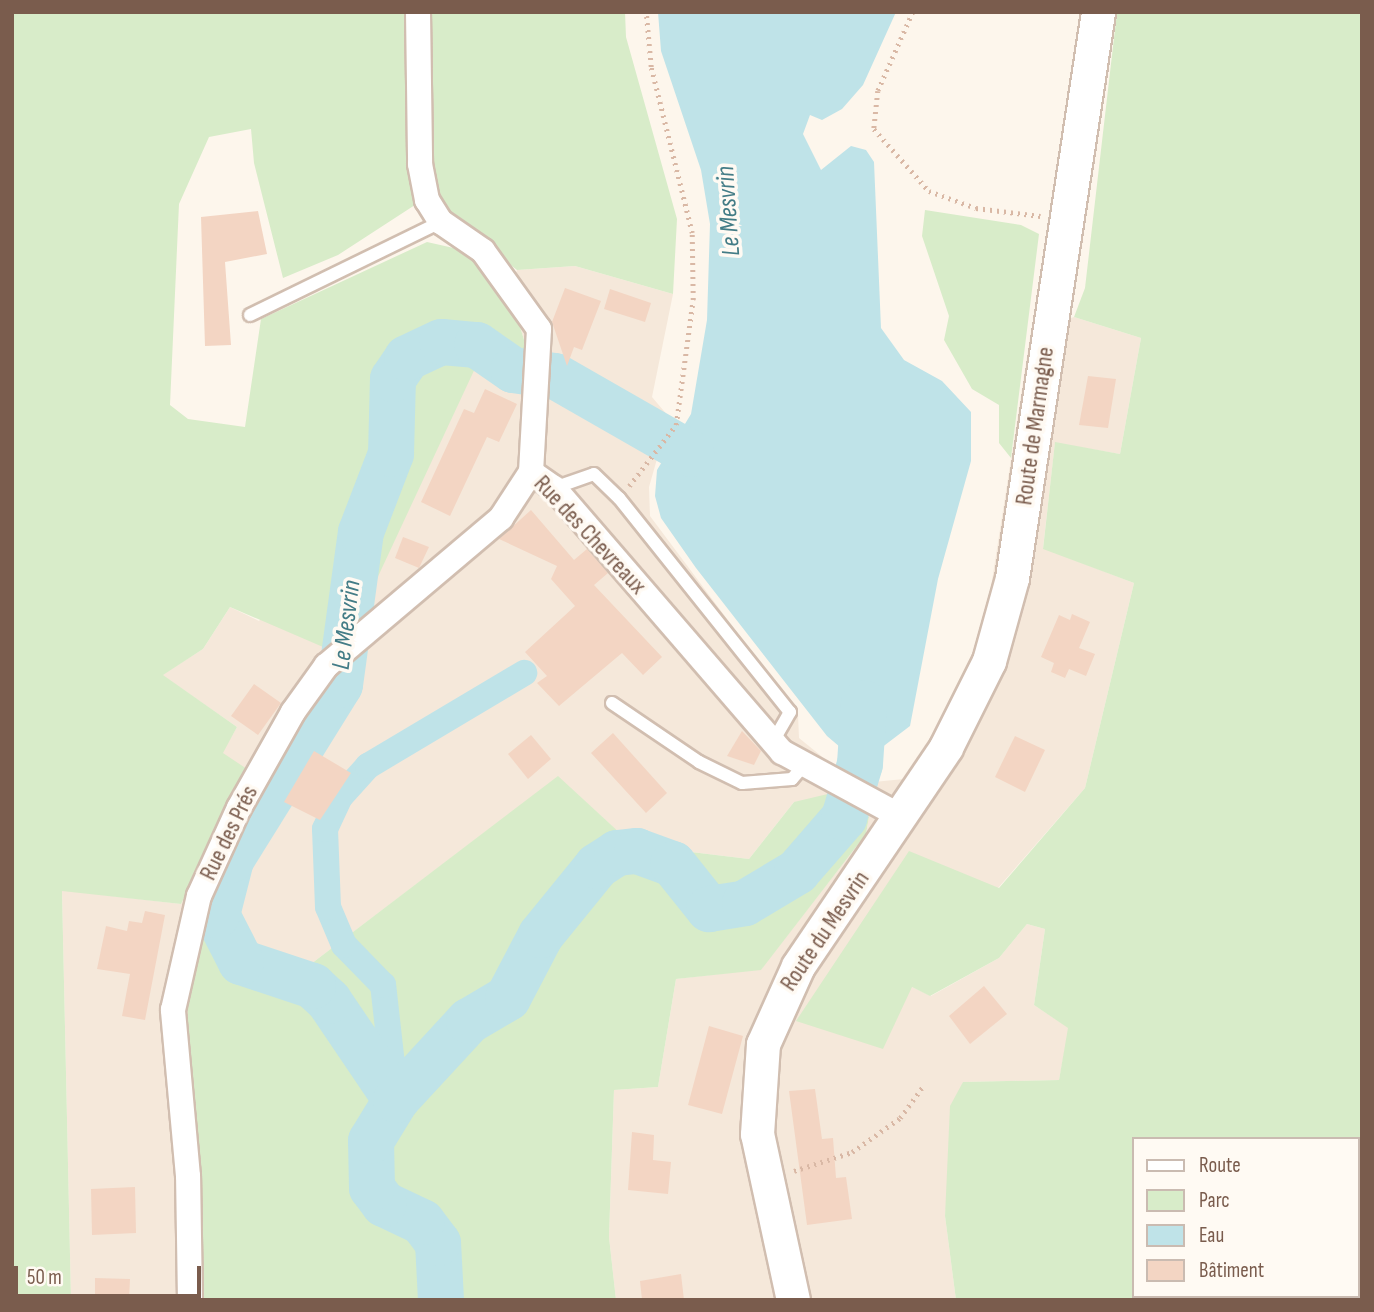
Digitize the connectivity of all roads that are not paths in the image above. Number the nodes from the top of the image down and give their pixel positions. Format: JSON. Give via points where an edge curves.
{"nodes":[{"id":1,"x":418,"y":12,"type":"edge"},
{"id":2,"x":1098,"y":12,"type":"edge"},
{"id":3,"x":441,"y":222,"type":"junction"},
{"id":4,"x":250,"y":315,"type":"dead end"},
{"id":5,"x":531,"y":472,"type":"junction"},
{"id":6,"x":554,"y":488,"type":"junction"},
{"id":7,"x":612,"y":703,"type":"dead end"},
{"id":8,"x":773,"y":742,"type":"junction"},
{"id":9,"x":804,"y":765,"type":"junction"},
{"id":10,"x":887,"y":808,"type":"junction"},
{"id":11,"x":190,"y":1300,"type":"edge"},
{"id":12,"x":793,"y":1300,"type":"edge"}],
"edges":[{"from":1,"to":3,"type":"street","name":"Rue des Chevreaux","via":[[420,164],[427,200]]},
{"from":2,"to":10,"type":"main road","name":"Route de Marmagne","via":[[1012,578],[989,661],[946,747]]},
{"from":3,"to":4,"type":"lane"},
{"from":3,"to":5,"type":"street","name":"Rue des Chevreaux","via":[[483,251],[522,297],[539,329],[542,355]]},
{"from":5,"to":6,"type":"street","name":"Rue des Chevreaux"},
{"from":5,"to":11,"type":"street","name":"Rue des Prés","via":[[500,518],[326,666],[293,712],[239,808],[181,954],[173,1010],[188,1176]]},
{"from":6,"to":8,"type":"street","name":"Rue des Chevreaux"},
{"from":6,"to":8,"type":"lane","via":[[594,474],[619,498],[790,712]]},
{"from":7,"to":9,"type":"lane","via":[[699,762],[742,783],[792,779]]},
{"from":8,"to":9,"type":"street","name":"Rue des Chevreaux"},
{"from":9,"to":10,"type":"street","name":"Rue des Chevreaux"},
{"from":10,"to":12,"type":"main road","name":"Route du Mesvrin","via":[[775,1007],[757,1085],[757,1134]]}]}
